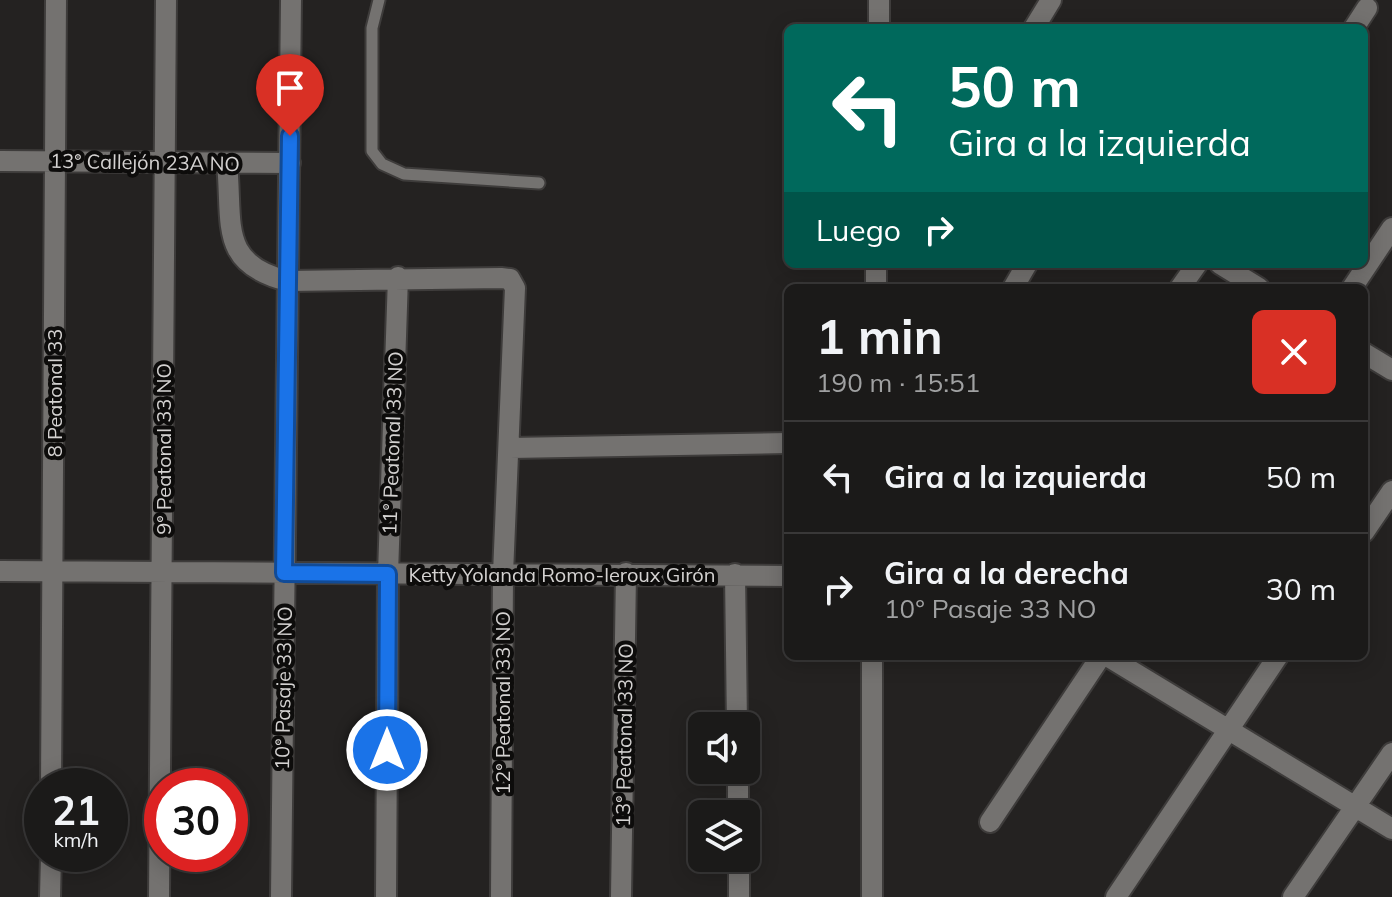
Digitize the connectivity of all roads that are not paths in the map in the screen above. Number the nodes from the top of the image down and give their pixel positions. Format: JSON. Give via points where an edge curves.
{"nodes":[{"id":1,"x":56,"y":0,"type":"edge"},
{"id":2,"x":166,"y":0,"type":"edge"},
{"id":3,"x":291,"y":0,"type":"edge"},
{"id":4,"x":379,"y":0,"type":"edge"},
{"id":5,"x":879,"y":0,"type":"edge"},
{"id":6,"x":1051,"y":0,"type":"edge"},
{"id":7,"x":1367,"y":8,"type":"dead end"},
{"id":8,"x":879,"y":24,"type":"edge"},
{"id":9,"x":1036,"y":24,"type":"edge"},
{"id":10,"x":1357,"y":24,"type":"edge"},
{"id":11,"x":0,"y":161,"type":"edge"},
{"id":12,"x":55,"y":161,"type":"junction"},
{"id":13,"x":165,"y":162,"type":"junction"},
{"id":14,"x":227,"y":163,"type":"junction"},
{"id":15,"x":290,"y":163,"type":"junction"},
{"id":16,"x":539,"y":183,"type":"dead end"},
{"id":17,"x":1392,"y":228,"type":"edge"},
{"id":18,"x":1368,"y":264,"type":"edge"},
{"id":19,"x":1226,"y":268,"type":"edge"},
{"id":20,"x":398,"y":277,"type":"junction"},
{"id":21,"x":288,"y":281,"type":"junction"},
{"id":22,"x":1252,"y":284,"type":"edge"},
{"id":23,"x":1368,"y":355,"type":"edge"},
{"id":24,"x":1392,"y":370,"type":"edge"},
{"id":25,"x":784,"y":443,"type":"edge"},
{"id":26,"x":510,"y":448,"type":"junction"},
{"id":27,"x":1392,"y":491,"type":"edge"},
{"id":28,"x":1368,"y":526,"type":"edge"},
{"id":29,"x":0,"y":571,"type":"edge"},
{"id":30,"x":52,"y":572,"type":"junction"},
{"id":31,"x":162,"y":573,"type":"junction"},
{"id":32,"x":284,"y":573,"type":"junction"},
{"id":33,"x":626,"y":573,"type":"junction"},
{"id":34,"x":388,"y":574,"type":"junction"},
{"id":35,"x":503,"y":574,"type":"junction"},
{"id":36,"x":735,"y":574,"type":"junction"},
{"id":37,"x":784,"y":576,"type":"edge"},
{"id":38,"x":872,"y":660,"type":"edge"},
{"id":39,"x":1101,"y":660,"type":"edge"},
{"id":40,"x":1111,"y":660,"type":"edge"},
{"id":41,"x":1275,"y":660,"type":"edge"},
{"id":42,"x":737,"y":712,"type":"edge"},
{"id":43,"x":1229,"y":727,"type":"junction"},
{"id":44,"x":1392,"y":753,"type":"edge"},
{"id":45,"x":51,"y":768,"type":"edge"},
{"id":46,"x":1355,"y":805,"type":"junction"},
{"id":47,"x":990,"y":822,"type":"dead end"},
{"id":48,"x":1392,"y":829,"type":"edge"},
{"id":49,"x":51,"y":872,"type":"edge"},
{"id":50,"x":739,"y":872,"type":"edge"},
{"id":51,"x":50,"y":897,"type":"edge"},
{"id":52,"x":159,"y":897,"type":"edge"},
{"id":53,"x":281,"y":897,"type":"edge"},
{"id":54,"x":386,"y":897,"type":"edge"},
{"id":55,"x":501,"y":897,"type":"edge"},
{"id":56,"x":621,"y":897,"type":"edge"},
{"id":57,"x":739,"y":897,"type":"edge"},
{"id":58,"x":872,"y":897,"type":"edge"},
{"id":59,"x":1116,"y":897,"type":"edge"},
{"id":60,"x":1293,"y":897,"type":"edge"}],
"edges":[{"from":1,"to":12,"type":"street","name":"8 Peatonal 33"},
{"from":2,"to":13,"type":"street","name":"9° Peatonal 33 NO"},
{"from":3,"to":15,"type":"street","name":"10° Pasaje 33 NO"},
{"from":4,"to":16,"type":"lane","via":[[372,28],[372,151],[382,164],[404,174]]},
{"from":5,"to":8,"type":"street"},
{"from":6,"to":9,"type":"street"},
{"from":7,"to":10,"type":"street"},
{"from":11,"to":12,"type":"street","name":"13° Callejón 23A NO"},
{"from":12,"to":13,"type":"street","name":"13° Callejón 23A NO"},
{"from":12,"to":30,"type":"street","name":"8 Peatonal 33"},
{"from":13,"to":14,"type":"street","name":"13° Callejón 23A NO"},
{"from":13,"to":31,"type":"street","name":"9° Peatonal 33 NO"},
{"from":14,"to":15,"type":"street","name":"13° Callejón 23A NO"},
{"from":14,"to":21,"type":"street","via":[[235,249],[262,275]]},
{"from":15,"to":21,"type":"street","name":"10° Pasaje 33 NO"},
{"from":17,"to":18,"type":"street"},
{"from":19,"to":22,"type":"street"},
{"from":20,"to":21,"type":"street"},
{"from":20,"to":26,"type":"street","name":"12° Peatonal 33 NO","via":[[510,279],[515,288]]},
{"from":20,"to":34,"type":"street","name":"11° Peatonal 33 NO"},
{"from":21,"to":32,"type":"street","name":"10° Pasaje 33 NO"},
{"from":23,"to":24,"type":"street"},
{"from":25,"to":26,"type":"street"},
{"from":26,"to":35,"type":"street","name":"12° Peatonal 33 NO"},
{"from":27,"to":28,"type":"street"},
{"from":29,"to":30,"type":"street","name":"Ketty Yolanda Romo-leroux Girón"},
{"from":30,"to":31,"type":"street","name":"Ketty Yolanda Romo-leroux Girón"},
{"from":30,"to":45,"type":"street","name":"8 Peatonal 33"},
{"from":31,"to":32,"type":"street","name":"Ketty Yolanda Romo-leroux Girón"},
{"from":31,"to":52,"type":"street","name":"9° Peatonal 33 NO"},
{"from":32,"to":34,"type":"street","name":"Ketty Yolanda Romo-leroux Girón"},
{"from":32,"to":53,"type":"street","name":"10° Pasaje 33 NO"},
{"from":33,"to":35,"type":"street","name":"Ketty Yolanda Romo-leroux Girón"},
{"from":33,"to":36,"type":"street","name":"Ketty Yolanda Romo-leroux Girón"},
{"from":33,"to":56,"type":"street","name":"13° Peatonal 33 NO"},
{"from":34,"to":35,"type":"street","name":"Ketty Yolanda Romo-leroux Girón"},
{"from":34,"to":54,"type":"street","name":"11° Peatonal 33 NO"},
{"from":35,"to":55,"type":"street","name":"12° Peatonal 33 NO"},
{"from":36,"to":37,"type":"street","name":"Ketty Yolanda Romo-leroux Girón"},
{"from":36,"to":42,"type":"street"},
{"from":38,"to":58,"type":"street"},
{"from":39,"to":47,"type":"street"},
{"from":40,"to":43,"type":"street"},
{"from":41,"to":43,"type":"street"},
{"from":43,"to":46,"type":"street"},
{"from":43,"to":59,"type":"street"},
{"from":44,"to":46,"type":"street"},
{"from":46,"to":48,"type":"street"},
{"from":46,"to":60,"type":"street"},
{"from":49,"to":51,"type":"street"},
{"from":50,"to":57,"type":"street"}]}
